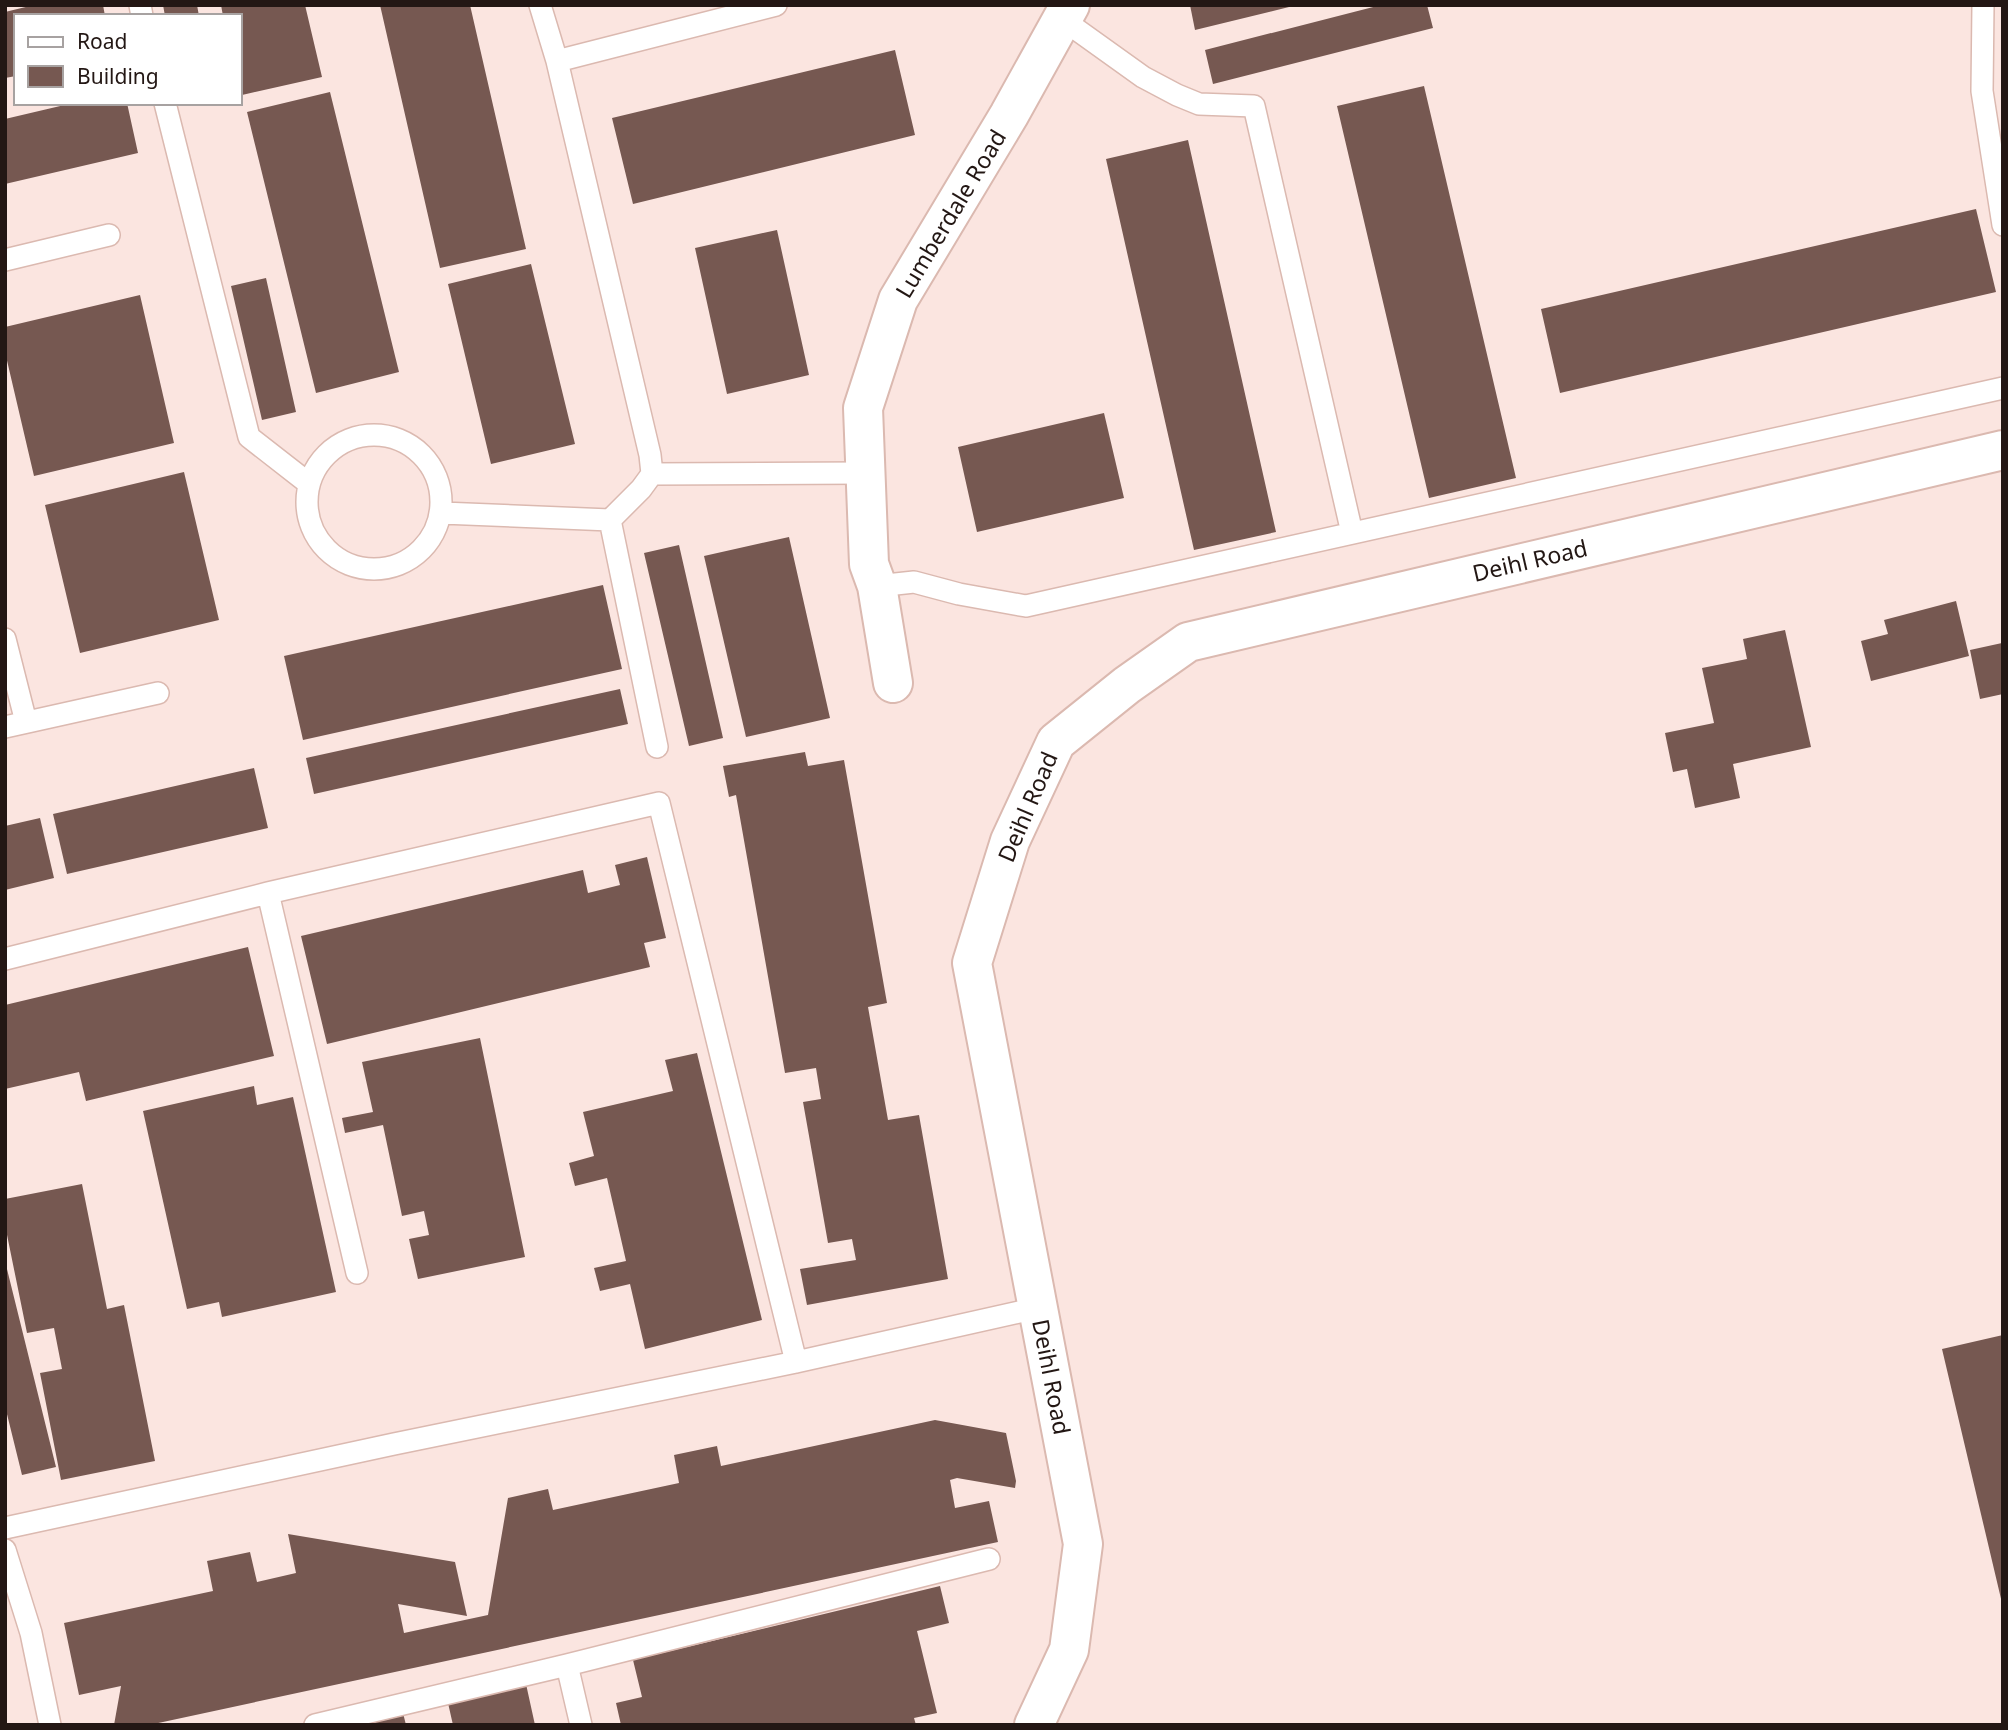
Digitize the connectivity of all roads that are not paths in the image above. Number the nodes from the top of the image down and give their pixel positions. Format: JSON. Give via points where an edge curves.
{"nodes":[{"id":1,"x":540,"y":5,"type":"edge"},
{"id":2,"x":776,"y":5,"type":"edge"},
{"id":3,"x":1983,"y":5,"type":"edge"},
{"id":4,"x":1066,"y":12,"type":"edge"},
{"id":5,"x":557,"y":61,"type":"junction"},
{"id":6,"x":166,"y":105,"type":"edge"},
{"id":7,"x":2003,"y":225,"type":"edge"},
{"id":8,"x":109,"y":235,"type":"dead end"},
{"id":9,"x":5,"y":260,"type":"edge"},
{"id":10,"x":2003,"y":388,"type":"edge"},
{"id":11,"x":2003,"y":450,"type":"edge"},
{"id":12,"x":865,"y":473,"type":"junction"},
{"id":13,"x":652,"y":474,"type":"junction"},
{"id":14,"x":308,"y":483,"type":"junction"},
{"id":15,"x":442,"y":513,"type":"junction"},
{"id":16,"x":610,"y":520,"type":"junction"},
{"id":17,"x":1352,"y":533,"type":"junction"},
{"id":18,"x":877,"y":586,"type":"junction"},
{"id":19,"x":5,"y":639,"type":"edge"},
{"id":20,"x":892,"y":683,"type":"dead end"},
{"id":21,"x":158,"y":693,"type":"dead end"},
{"id":22,"x":15,"y":724,"type":"edge"},
{"id":23,"x":657,"y":747,"type":"dead end"},
{"id":24,"x":268,"y":893,"type":"junction"},
{"id":25,"x":5,"y":959,"type":"edge"},
{"id":26,"x":357,"y":1273,"type":"dead end"},
{"id":27,"x":1037,"y":1308,"type":"junction"},
{"id":28,"x":796,"y":1362,"type":"junction"},
{"id":29,"x":5,"y":1528,"type":"edge"},
{"id":30,"x":5,"y":1550,"type":"edge"},
{"id":31,"x":989,"y":1559,"type":"dead end"},
{"id":32,"x":567,"y":1665,"type":"junction"},
{"id":33,"x":50,"y":1725,"type":"edge"},
{"id":34,"x":315,"y":1725,"type":"edge"},
{"id":35,"x":581,"y":1725,"type":"edge"},
{"id":36,"x":1034,"y":1725,"type":"edge"}],
"edges":[{"from":1,"to":5,"type":"lane"},
{"from":2,"to":5,"type":"lane"},
{"from":3,"to":7,"type":"lane","via":[[1982,91]]},
{"from":4,"to":12,"type":"street","name":"Lumberdale Road","via":[[898,300],[863,408]]},
{"from":4,"to":17,"type":"lane","via":[[1143,77],[1177,95],[1199,104],[1254,106]]},
{"from":5,"to":13,"type":"lane"},
{"from":6,"to":14,"type":"lane","via":[[249,437]]},
{"from":8,"to":9,"type":"lane"},
{"from":10,"to":17,"type":"lane"},
{"from":11,"to":27,"type":"street","name":"Deihl Road","via":[[1188,642],[1056,742],[1010,841],[972,963]]},
{"from":12,"to":13,"type":"lane"},
{"from":12,"to":18,"type":"street","name":"Lumberdale Road","via":[[869,564]]},
{"from":13,"to":16,"type":"lane"},
{"from":14,"to":15,"type":"lane","via":[[323,458],[346,440],[375,434],[403,440],[431,467],[440,484]]},
{"from":14,"to":15,"type":"lane","via":[[307,520],[326,552],[359,569],[396,567],[426,547]]},
{"from":15,"to":16,"type":"lane"},
{"from":16,"to":23,"type":"lane"},
{"from":17,"to":18,"type":"lane","via":[[1026,606],[914,582]]},
{"from":18,"to":20,"type":"street","name":"Lumberdale Road"},
{"from":19,"to":22,"type":"lane"},
{"from":21,"to":22,"type":"lane"},
{"from":24,"to":25,"type":"lane"},
{"from":24,"to":26,"type":"lane"},
{"from":24,"to":28,"type":"lane","via":[[659,803]]},
{"from":27,"to":28,"type":"lane"},
{"from":27,"to":36,"type":"street","name":"Deihl Road","via":[[1083,1544],[1069,1650]]},
{"from":28,"to":29,"type":"lane"},
{"from":30,"to":33,"type":"lane","via":[[31,1633]]},
{"from":31,"to":32,"type":"lane"},
{"from":32,"to":34,"type":"lane"},
{"from":32,"to":35,"type":"lane"}]}
